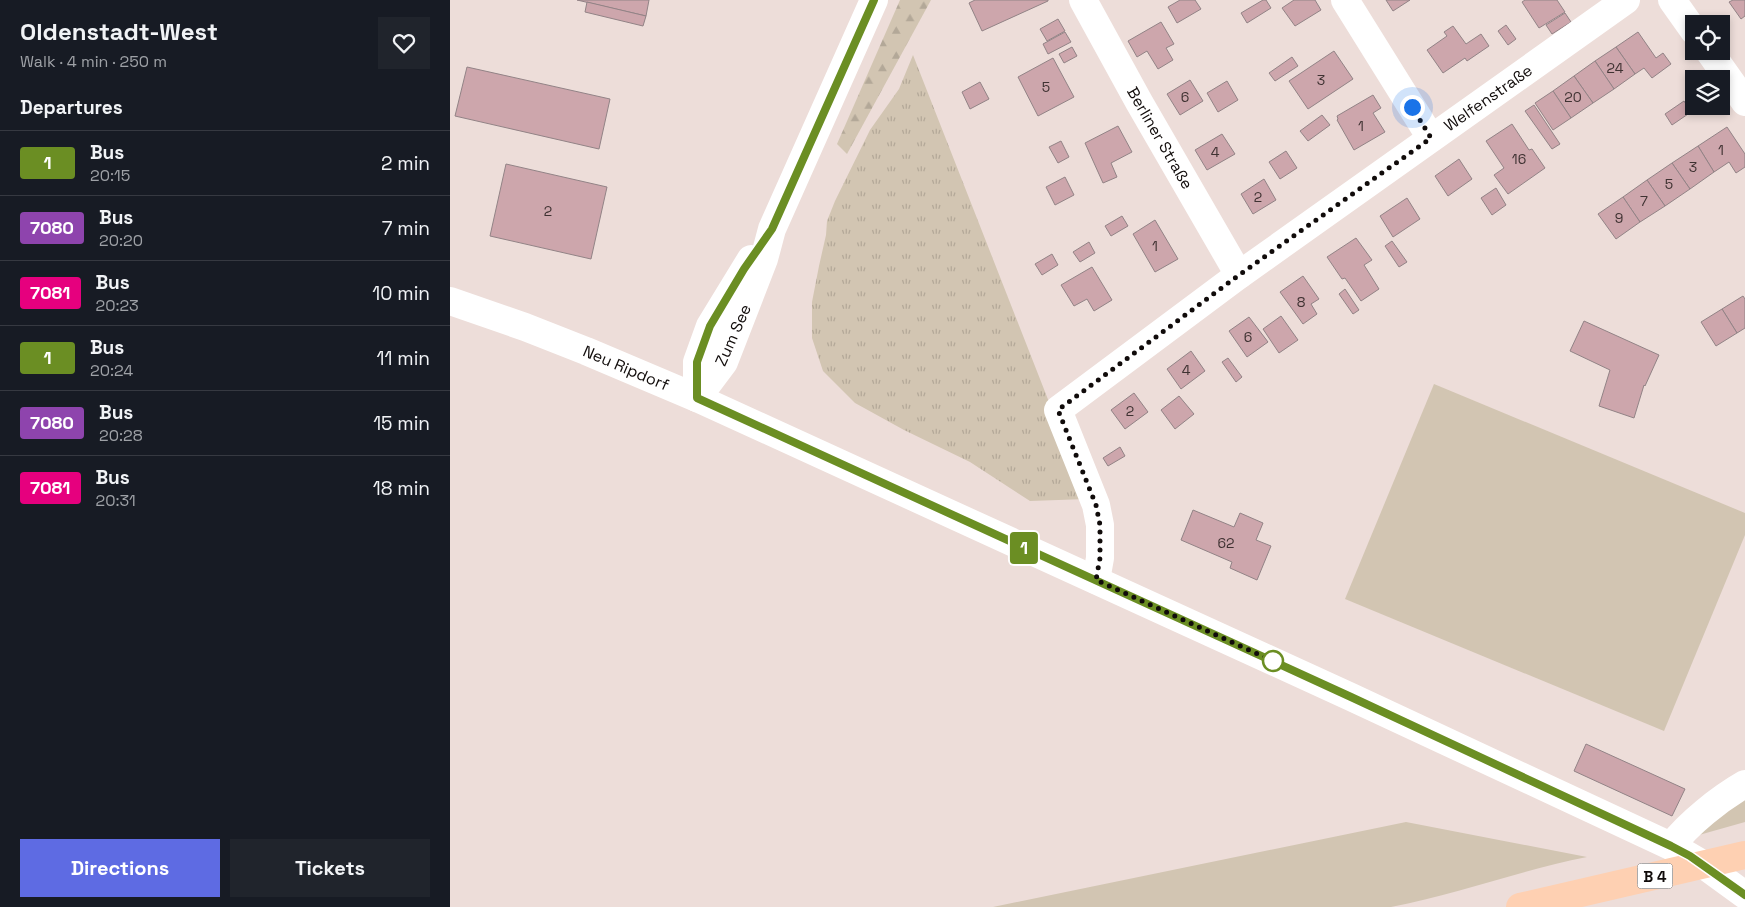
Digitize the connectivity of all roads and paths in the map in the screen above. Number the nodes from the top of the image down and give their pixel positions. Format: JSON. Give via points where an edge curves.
{"nodes":[{"id":1,"x":874,"y":0,"type":"edge"},
{"id":2,"x":1083,"y":0,"type":"edge"},
{"id":3,"x":1345,"y":0,"type":"edge"},
{"id":4,"x":1626,"y":0,"type":"edge"},
{"id":5,"x":1672,"y":0,"type":"edge"},
{"id":6,"x":1685,"y":18,"type":"edge"},
{"id":7,"x":1715,"y":60,"type":"edge"},
{"id":8,"x":1745,"y":102,"type":"edge"},
{"id":9,"x":1431,"y":138,"type":"junction"},
{"id":10,"x":1239,"y":275,"type":"junction"},
{"id":11,"x":450,"y":301,"type":"edge"},
{"id":12,"x":697,"y":398,"type":"junction"},
{"id":13,"x":1096,"y":580,"type":"junction"},
{"id":14,"x":1745,"y":784,"type":"edge"},
{"id":15,"x":1671,"y":846,"type":"junction"},
{"id":16,"x":1745,"y":855,"type":"edge"},
{"id":17,"x":1745,"y":895,"type":"edge"},
{"id":18,"x":1520,"y":907,"type":"edge"}],
"edges":[{"from":1,"to":12,"type":"street","name":"Zum See","via":[[772,229],[710,326],[697,362]]},
{"from":2,"to":10,"type":"street","name":"Berliner Straße"},
{"from":3,"to":9,"type":"street"},
{"from":4,"to":9,"type":"street","name":"Welfenstraße"},
{"from":5,"to":6,"type":"street"},
{"from":7,"to":8,"type":"street"},
{"from":9,"to":10,"type":"street","name":"Welfenstraße"},
{"from":10,"to":13,"type":"street","name":"Welfenstraße","via":[[1058,410],[1096,505],[1100,525]]},
{"from":11,"to":12,"type":"street","name":"Neu Ripdorf","via":[[525,327]]},
{"from":12,"to":13,"type":"street","name":"Neu Ripdorf"},
{"from":13,"to":15,"type":"street","name":"Neu Ripdorf"},
{"from":14,"to":15,"type":"street","via":[[1721,800]]},
{"from":15,"to":17,"type":"street","name":"Neu Ripdorf"},
{"from":16,"to":18,"type":"highway","number":"B 4"}]}
